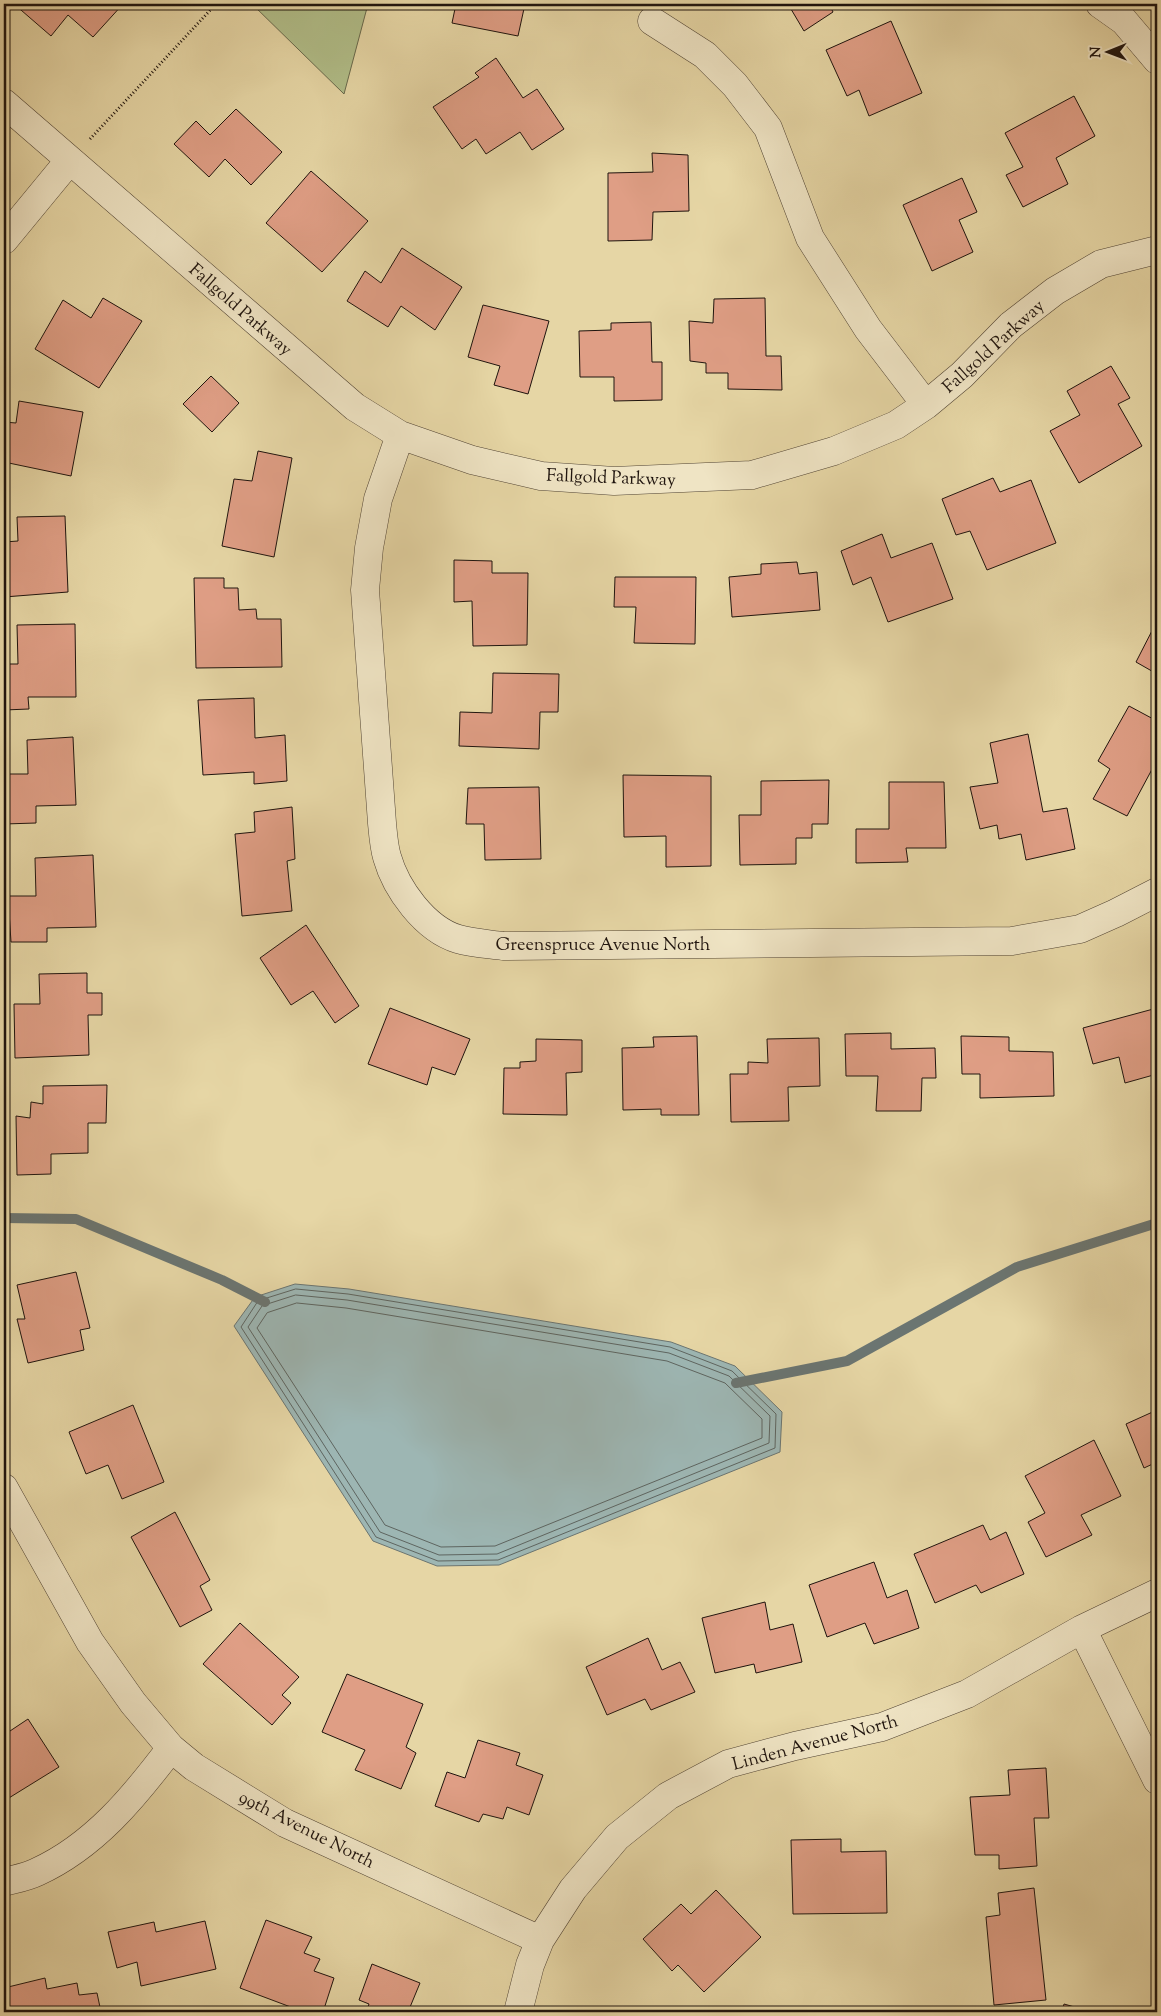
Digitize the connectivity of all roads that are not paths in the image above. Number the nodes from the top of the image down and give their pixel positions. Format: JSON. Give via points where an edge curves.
{"nodes":[{"id":1,"x":1100,"y":4,"type":"edge"},
{"id":2,"x":652,"y":21,"type":"dead end"},
{"id":3,"x":1157,"y":60,"type":"edge"},
{"id":4,"x":4,"y":103,"type":"edge"},
{"id":5,"x":69,"y":161,"type":"junction"},
{"id":6,"x":4,"y":240,"type":"edge"},
{"id":7,"x":1157,"y":250,"type":"edge"},
{"id":8,"x":926,"y":405,"type":"junction"},
{"id":9,"x":400,"y":435,"type":"junction"},
{"id":10,"x":1157,"y":892,"type":"edge"},
{"id":11,"x":4,"y":1488,"type":"edge"},
{"id":12,"x":1157,"y":1594,"type":"edge"},
{"id":13,"x":1082,"y":1629,"type":"junction"},
{"id":14,"x":171,"y":1748,"type":"junction"},
{"id":15,"x":1157,"y":1780,"type":"edge"},
{"id":16,"x":4,"y":1882,"type":"edge"},
{"id":17,"x":540,"y":1940,"type":"junction"},
{"id":18,"x":518,"y":2012,"type":"edge"}],
"edges":[{"from":1,"to":3,"type":"street","via":[[1124,21]]},
{"from":2,"to":8,"type":"street","via":[[705,55],[736,85],[768,128],[810,238],[868,329]]},
{"from":4,"to":5,"type":"street","name":"Fallgold Parkway"},
{"from":5,"to":6,"type":"street"},
{"from":5,"to":9,"type":"street","name":"Fallgold Parkway","via":[[355,407]]},
{"from":7,"to":8,"type":"street","name":"Fallgold Parkway","via":[[1101,264],[1055,291],[1011,325],[962,375]]},
{"from":8,"to":9,"type":"street","name":"Fallgold Parkway","via":[[896,424],[834,451],[752,475],[700,479],[614,481],[541,476],[472,460]]},
{"from":9,"to":10,"type":"street","name":"Greenspruce Avenue North","via":[[378,499],[365,590],[386,857],[415,908],[432,924],[456,938],[503,946],[1012,941],[1080,928]]},
{"from":11,"to":14,"type":"street","name":"99th Avenue North","via":[[90,1642],[132,1703]]},
{"from":12,"to":13,"type":"street","name":"Linden Avenue North"},
{"from":13,"to":15,"type":"street"},
{"from":13,"to":17,"type":"street","name":"Linden Avenue North","via":[[967,1694],[882,1727],[728,1764],[668,1796],[617,1837],[573,1889]]},
{"from":14,"to":16,"type":"street","via":[[107,1823],[73,1852],[36,1873]]},
{"from":14,"to":17,"type":"street","name":"99th Avenue North","via":[[194,1767],[285,1823]]},
{"from":17,"to":18,"type":"street","name":"Linden Avenue North"}]}
